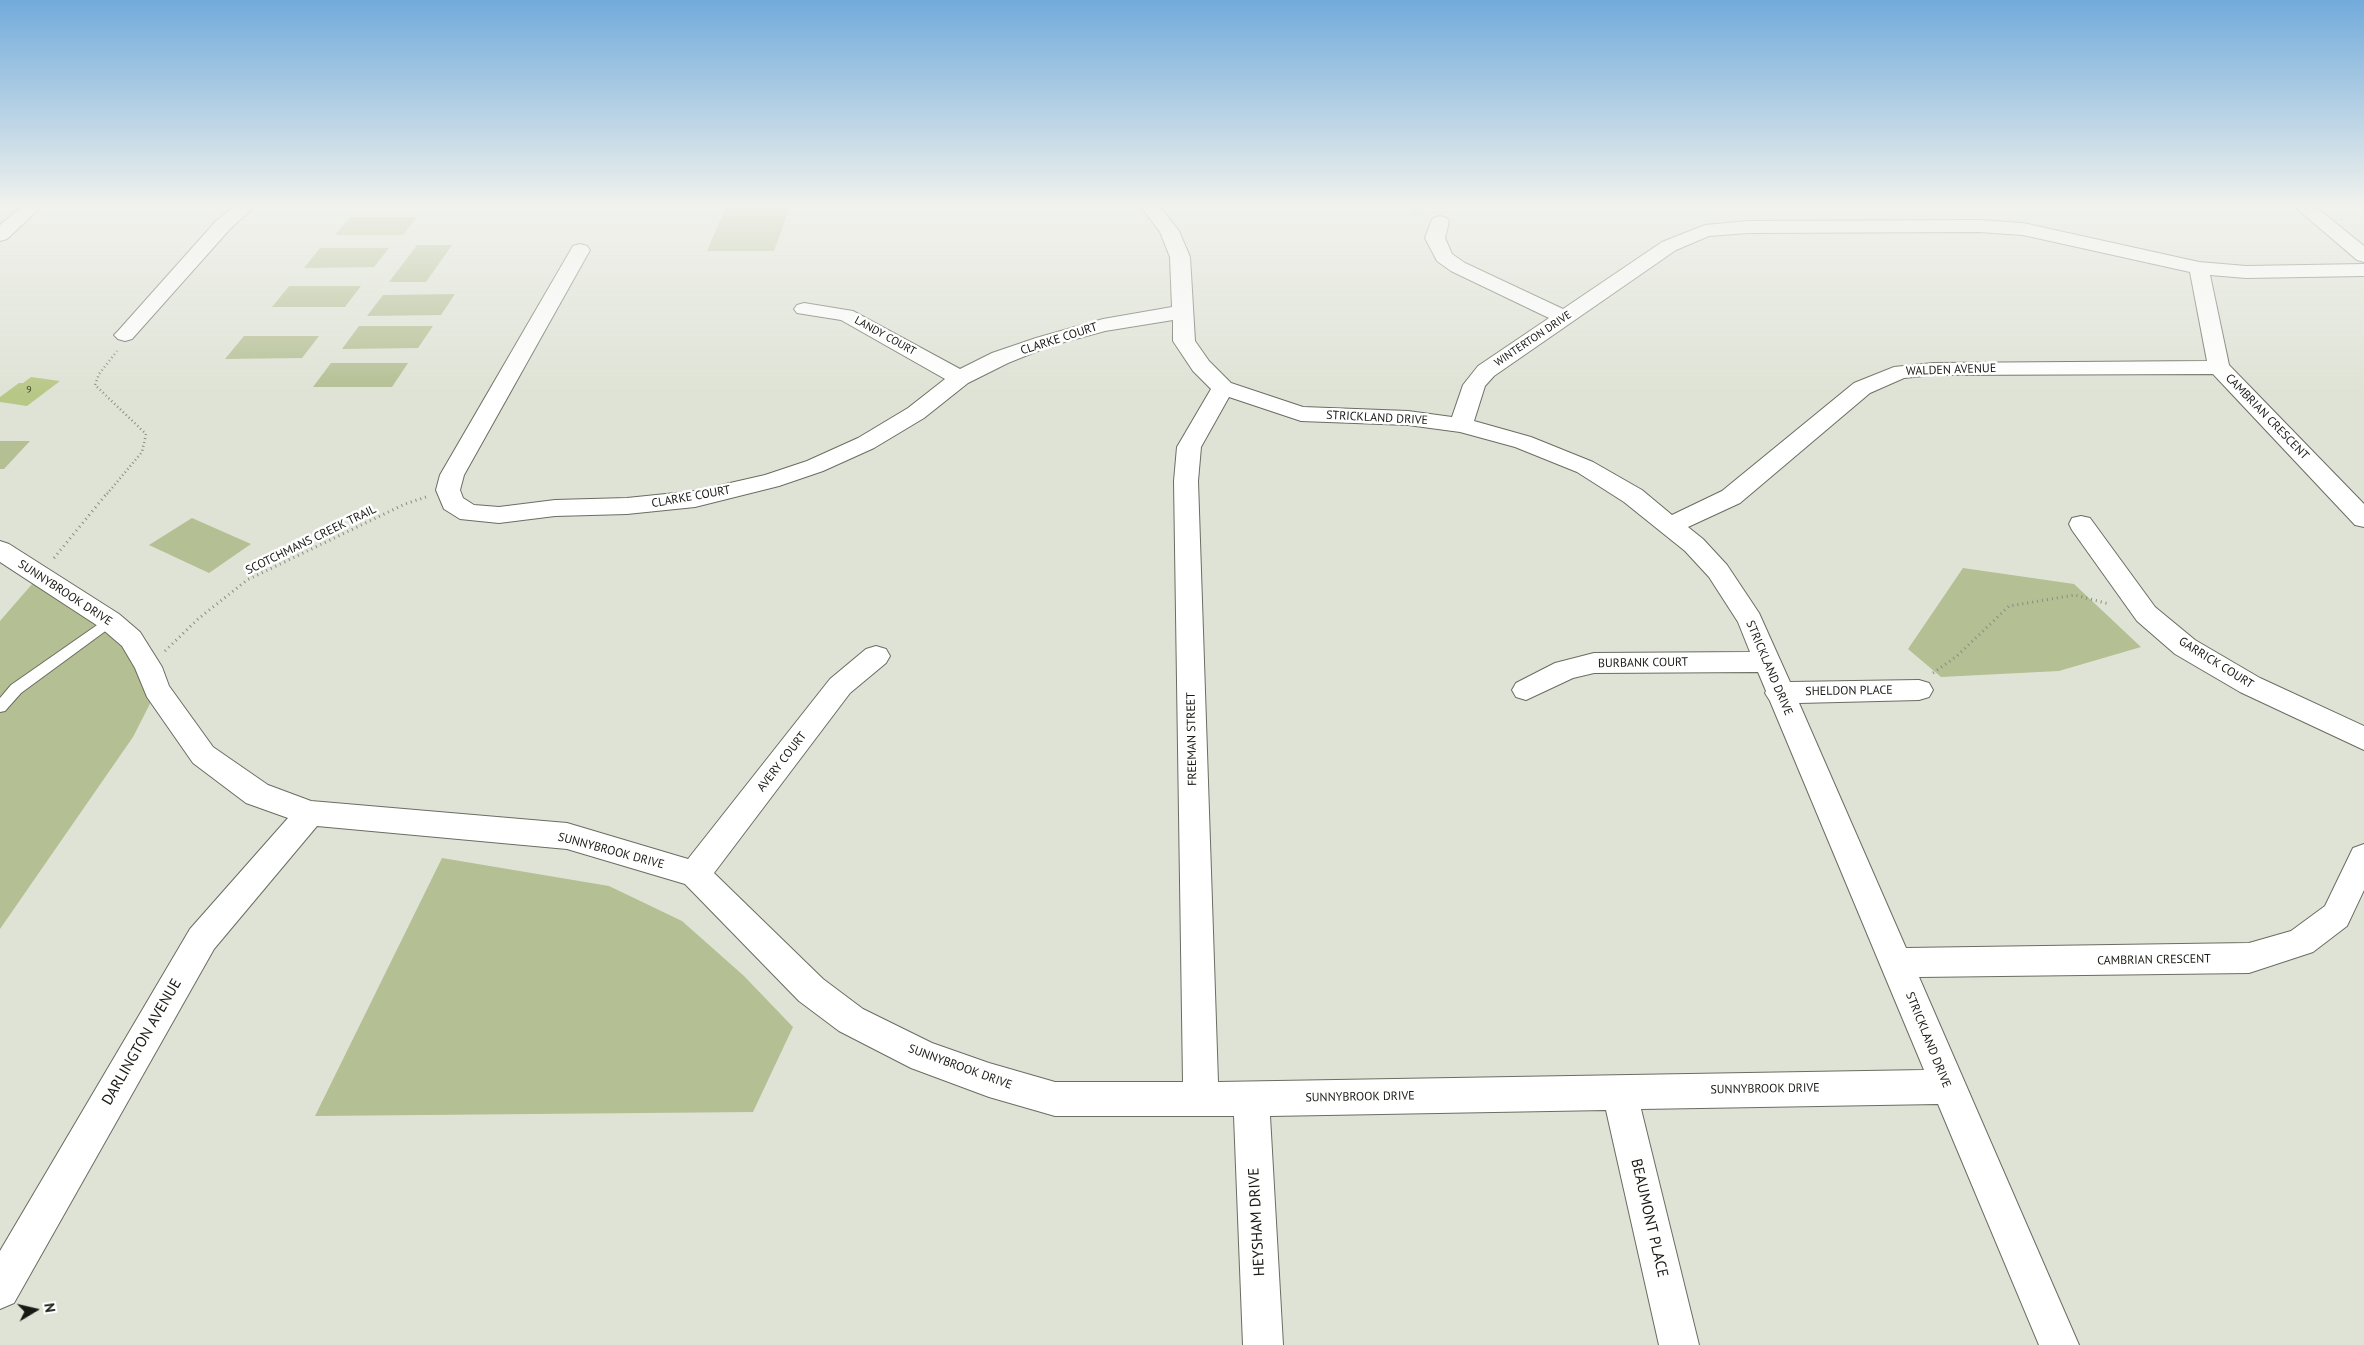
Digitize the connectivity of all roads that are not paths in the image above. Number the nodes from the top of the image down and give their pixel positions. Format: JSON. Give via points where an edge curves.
{"nodes":[{"id":1,"x":183,"y":270,"type":"edge"},
{"id":2,"x":569,"y":270,"type":"edge"},
{"id":3,"x":1180,"y":270,"type":"edge"},
{"id":4,"x":1466,"y":270,"type":"edge"},
{"id":5,"x":1635,"y":270,"type":"edge"},
{"id":6,"x":2199,"y":270,"type":"edge"},
{"id":7,"x":2220,"y":270,"type":"edge"},
{"id":8,"x":2364,"y":270,"type":"edge"},
{"id":9,"x":804,"y":309,"type":"dead end"},
{"id":10,"x":1181,"y":312,"type":"junction"},
{"id":11,"x":1565,"y":318,"type":"junction"},
{"id":12,"x":125,"y":335,"type":"road end"},
{"id":13,"x":2219,"y":367,"type":"junction"},
{"id":14,"x":960,"y":378,"type":"junction"},
{"id":15,"x":1223,"y":388,"type":"junction"},
{"id":16,"x":1461,"y":425,"type":"junction"},
{"id":17,"x":2364,"y":519,"type":"edge"},
{"id":18,"x":2081,"y":524,"type":"dead end"},
{"id":19,"x":1671,"y":525,"type":"junction"},
{"id":20,"x":0,"y":550,"type":"edge"},
{"id":21,"x":110,"y":621,"type":"junction"},
{"id":22,"x":876,"y":656,"type":"dead end"},
{"id":23,"x":1766,"y":662,"type":"junction"},
{"id":24,"x":1526,"y":690,"type":"dead end"},
{"id":25,"x":1919,"y":690,"type":"road end"},
{"id":26,"x":1779,"y":693,"type":"junction"},
{"id":27,"x":0,"y":707,"type":"edge"},
{"id":28,"x":2364,"y":740,"type":"edge"},
{"id":29,"x":310,"y":813,"type":"junction"},
{"id":30,"x":2364,"y":857,"type":"edge"},
{"id":31,"x":695,"y":874,"type":"junction"},
{"id":32,"x":1896,"y":963,"type":"junction"},
{"id":33,"x":1947,"y":1087,"type":"junction"},
{"id":34,"x":1619,"y":1091,"type":"junction"},
{"id":35,"x":1201,"y":1099,"type":"junction"},
{"id":36,"x":1251,"y":1099,"type":"junction"},
{"id":37,"x":0,"y":1289,"type":"edge"},
{"id":38,"x":1263,"y":1345,"type":"edge"},
{"id":39,"x":1679,"y":1345,"type":"edge"},
{"id":40,"x":2059,"y":1345,"type":"edge"}],
"edges":[{"from":1,"to":12,"type":"street"},
{"from":2,"to":14,"type":"street","name":"CLARKE COURT","via":[[452,475],[448,490],[453,503],[469,513],[499,516],[556,508],[627,506],[695,499],[771,481],[866,443],[916,412]]},
{"from":3,"to":10,"type":"street","name":"STRICKLAND DRIVE"},
{"from":4,"to":11,"type":"street"},
{"from":5,"to":11,"type":"street","name":"WINTERTON DRIVE"},
{"from":6,"to":13,"type":"street","name":"CAMBRIAN CRESCENT"},
{"from":7,"to":8,"type":"street","name":"WINTERTON DRIVE"},
{"from":9,"to":14,"type":"street","name":"LANDY COURT","via":[[846,315]]},
{"from":10,"to":14,"type":"street","name":"CLARKE COURT","via":[[1103,324],[1000,358]]},
{"from":10,"to":15,"type":"street","name":"STRICKLAND DRIVE","via":[[1184,341],[1201,366]]},
{"from":11,"to":16,"type":"street","name":"WINTERTON DRIVE","via":[[1486,371],[1474,385]]},
{"from":13,"to":17,"type":"street","name":"CAMBRIAN CRESCENT"},
{"from":13,"to":19,"type":"street","name":"WALDEN AVENUE","via":[[1902,372],[1862,388],[1732,497]]},
{"from":15,"to":16,"type":"street","name":"STRICKLAND DRIVE","via":[[1301,414],[1408,418]]},
{"from":15,"to":35,"type":"street","name":"FREEMAN STREET","via":[[1189,447],[1186,481]]},
{"from":16,"to":19,"type":"street","name":"STRICKLAND DRIVE","via":[[1523,442],[1585,467],[1633,496]]},
{"from":18,"to":28,"type":"street","name":"GARRICK COURT","via":[[2146,614],[2186,647],[2250,685]]},
{"from":19,"to":23,"type":"street","name":"STRICKLAND DRIVE","via":[[1718,571],[1750,620]]},
{"from":20,"to":21,"type":"street","name":"SUNNYBROOK DRIVE"},
{"from":21,"to":27,"type":"lane","via":[[16,689]]},
{"from":21,"to":29,"type":"street","name":"SUNNYBROOK DRIVE","via":[[131,640],[148,667],[157,690],[203,755],[257,794]]},
{"from":22,"to":31,"type":"street","name":"AVERY COURT","via":[[840,686]]},
{"from":23,"to":24,"type":"street","name":"BURBANK COURT","via":[[1594,663],[1564,670]]},
{"from":23,"to":26,"type":"street","name":"STRICKLAND DRIVE"},
{"from":25,"to":26,"type":"street","name":"SHELDON PLACE"},
{"from":26,"to":32,"type":"street","name":"STRICKLAND DRIVE"},
{"from":29,"to":31,"type":"street","name":"SUNNYBROOK DRIVE","via":[[567,836]]},
{"from":29,"to":37,"type":"street","name":"DARLINGTON AVENUE","via":[[202,939]]},
{"from":30,"to":32,"type":"street","name":"CAMBRIAN CRESCENT","via":[[2336,916],[2301,942],[2250,958]]},
{"from":31,"to":35,"type":"street","name":"SUNNYBROOK DRIVE","via":[[811,990],[851,1020],[923,1056],[989,1080],[1055,1098]]},
{"from":32,"to":33,"type":"street","name":"STRICKLAND DRIVE"},
{"from":33,"to":34,"type":"street","name":"SUNNYBROOK DRIVE"},
{"from":33,"to":40,"type":"street","name":"STRICKLAND DRIVE"},
{"from":34,"to":36,"type":"street","name":"SUNNYBROOK DRIVE"},
{"from":34,"to":39,"type":"street","name":"BEAUMONT PLACE"},
{"from":35,"to":36,"type":"street","name":"SUNNYBROOK DRIVE"},
{"from":36,"to":38,"type":"street","name":"HEYSHAM DRIVE"}]}
